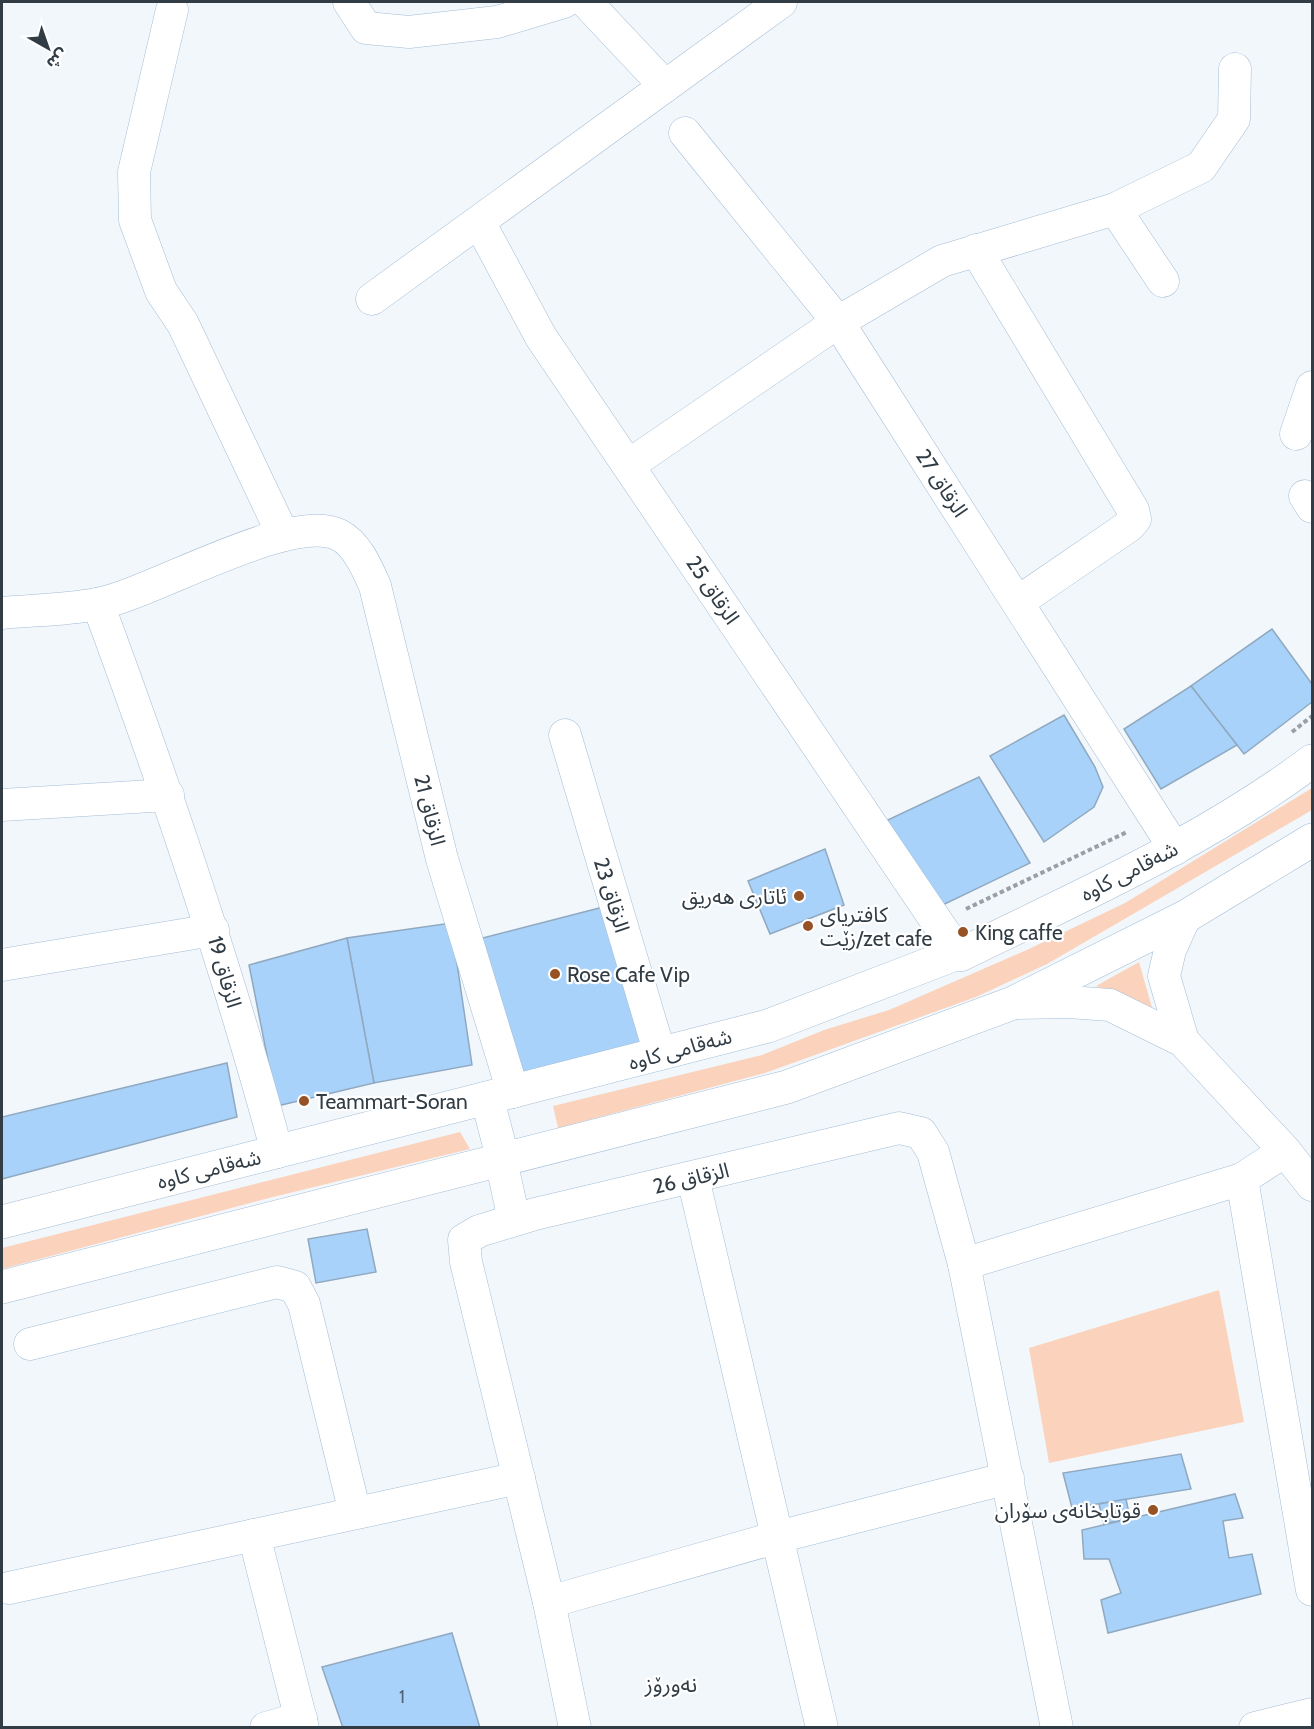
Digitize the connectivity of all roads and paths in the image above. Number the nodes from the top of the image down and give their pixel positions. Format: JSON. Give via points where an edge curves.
{"nodes":[{"id":1,"x":349,"y":2,"type":"edge"},
{"id":2,"x":564,"y":2,"type":"edge"},
{"id":3,"x":586,"y":2,"type":"edge"},
{"id":4,"x":781,"y":2,"type":"edge"},
{"id":5,"x":172,"y":10,"type":"dead end"},
{"id":6,"x":1235,"y":69,"type":"dead end"},
{"id":7,"x":665,"y":86,"type":"junction"},
{"id":8,"x":686,"y":133,"type":"dead end"},
{"id":9,"x":1114,"y":209,"type":"junction"},
{"id":10,"x":479,"y":222,"type":"junction"},
{"id":11,"x":976,"y":250,"type":"junction"},
{"id":12,"x":1163,"y":281,"type":"dead end"},
{"id":13,"x":372,"y":299,"type":"dead end"},
{"id":14,"x":838,"y":322,"type":"junction"},
{"id":15,"x":1312,"y":387,"type":"edge"},
{"id":16,"x":1296,"y":434,"type":"dead end"},
{"id":17,"x":629,"y":465,"type":"junction"},
{"id":18,"x":283,"y":535,"type":"junction"},
{"id":19,"x":1018,"y":602,"type":"junction"},
{"id":20,"x":98,"y":604,"type":"junction"},
{"id":21,"x":2,"y":613,"type":"edge"},
{"id":22,"x":565,"y":735,"type":"dead end"},
{"id":23,"x":1312,"y":761,"type":"edge"},
{"id":24,"x":168,"y":795,"type":"junction"},
{"id":25,"x":2,"y":805,"type":"edge"},
{"id":26,"x":1312,"y":840,"type":"edge"},
{"id":27,"x":1175,"y":849,"type":"junction"},
{"id":28,"x":1185,"y":916,"type":"junction"},
{"id":29,"x":213,"y":930,"type":"junction"},
{"id":30,"x":958,"y":953,"type":"junction"},
{"id":31,"x":2,"y":965,"type":"edge"},
{"id":32,"x":1013,"y":1003,"type":"junction"},
{"id":33,"x":1183,"y":1041,"type":"junction"},
{"id":34,"x":660,"y":1054,"type":"junction"},
{"id":35,"x":500,"y":1095,"type":"junction"},
{"id":36,"x":1285,"y":1151,"type":"junction"},
{"id":37,"x":277,"y":1152,"type":"junction"},
{"id":38,"x":502,"y":1160,"type":"junction"},
{"id":39,"x":693,"y":1178,"type":"junction"},
{"id":40,"x":1242,"y":1179,"type":"junction"},
{"id":41,"x":1312,"y":1185,"type":"edge"},
{"id":42,"x":514,"y":1220,"type":"junction"},
{"id":43,"x":2,"y":1222,"type":"edge"},
{"id":44,"x":964,"y":1264,"type":"junction"},
{"id":45,"x":2,"y":1287,"type":"edge"},
{"id":46,"x":30,"y":1344,"type":"dead end"},
{"id":47,"x":519,"y":1478,"type":"junction"},
{"id":48,"x":1008,"y":1478,"type":"junction"},
{"id":49,"x":355,"y":1513,"type":"junction"},
{"id":50,"x":254,"y":1535,"type":"junction"},
{"id":51,"x":778,"y":1537,"type":"junction"},
{"id":52,"x":9,"y":1588,"type":"dead end"},
{"id":53,"x":1312,"y":1590,"type":"edge"},
{"id":54,"x":549,"y":1602,"type":"junction"},
{"id":55,"x":1312,"y":1714,"type":"edge"},
{"id":56,"x":302,"y":1723,"type":"edge"},
{"id":57,"x":266,"y":1728,"type":"edge"},
{"id":58,"x":575,"y":1728,"type":"edge"},
{"id":59,"x":822,"y":1728,"type":"edge"},
{"id":60,"x":1057,"y":1728,"type":"edge"},
{"id":61,"x":1255,"y":1728,"type":"edge"}],
"edges":[{"from":1,"to":2,"type":"street","via":[[366,28],[409,32],[497,22]]},
{"from":3,"to":7,"type":"street"},
{"from":4,"to":7,"type":"street"},
{"from":5,"to":18,"type":"street","via":[[134,172],[135,220],[161,291],[183,324]]},
{"from":6,"to":9,"type":"street","via":[[1234,119],[1201,167]]},
{"from":7,"to":10,"type":"street"},
{"from":8,"to":14,"type":"street","name":"الزقاق 27"},
{"from":9,"to":11,"type":"street"},
{"from":9,"to":12,"type":"street"},
{"from":10,"to":13,"type":"street"},
{"from":10,"to":17,"type":"street","name":"الزقاق 25","via":[[541,337]]},
{"from":11,"to":14,"type":"street","via":[[942,261]]},
{"from":11,"to":19,"type":"street","via":[[1135,519]]},
{"from":14,"to":17,"type":"street"},
{"from":14,"to":19,"type":"street","name":"الزقاق 27"},
{"from":15,"to":16,"type":"street"},
{"from":17,"to":30,"type":"street","name":"الزقاق 25"},
{"from":18,"to":20,"type":"street"},
{"from":18,"to":35,"type":"street","name":"الزقاق 21","via":[[320,530],[339,535],[352,546],[375,586]]},
{"from":19,"to":27,"type":"street","name":"الزقاق 27"},
{"from":20,"to":21,"type":"street"},
{"from":20,"to":24,"type":"street","name":"الزقاق 19"},
{"from":22,"to":34,"type":"street","name":"الزقاق 23"},
{"from":23,"to":27,"type":"main road","name":"شەقامی کاوە","via":[[1264,798]]},
{"from":24,"to":25,"type":"street"},
{"from":24,"to":29,"type":"street","name":"الزقاق 19"},
{"from":26,"to":28,"type":"main road"},
{"from":27,"to":30,"type":"main road","name":"شەقامی کاوە"},
{"from":28,"to":32,"type":"main road"},
{"from":28,"to":33,"type":"street","via":[[1164,976]]},
{"from":29,"to":31,"type":"street"},
{"from":29,"to":37,"type":"street","name":"الزقاق 19"},
{"from":30,"to":34,"type":"main road","name":"شەقامی کاوە","via":[[768,1026]]},
{"from":32,"to":33,"type":"street","via":[[1110,1005]]},
{"from":32,"to":38,"type":"main road","via":[[787,1087]]},
{"from":33,"to":36,"type":"street"},
{"from":34,"to":35,"type":"main road","name":"شەقامی کاوە"},
{"from":35,"to":37,"type":"main road","name":"شەقامی کاوە"},
{"from":35,"to":38,"type":"main road"},
{"from":36,"to":40,"type":"street"},
{"from":36,"to":41,"type":"street"},
{"from":37,"to":43,"type":"main road","name":"شەقامی کاوە"},
{"from":38,"to":42,"type":"street"},
{"from":38,"to":45,"type":"main road"},
{"from":39,"to":42,"type":"street","name":"الزقاق 26"},
{"from":39,"to":44,"type":"street","name":"الزقاق 26","via":[[899,1128],[921,1133],[933,1152]]},
{"from":39,"to":51,"type":"street"},
{"from":40,"to":44,"type":"street"},
{"from":40,"to":53,"type":"street"},
{"from":42,"to":47,"type":"street","name":"الزقاق 26","via":[[464,1240],[466,1262]]},
{"from":44,"to":48,"type":"street"},
{"from":46,"to":49,"type":"street","via":[[277,1282],[295,1287],[304,1304]]},
{"from":47,"to":49,"type":"street"},
{"from":47,"to":54,"type":"street"},
{"from":48,"to":51,"type":"street"},
{"from":48,"to":60,"type":"street"},
{"from":49,"to":50,"type":"street"},
{"from":50,"to":52,"type":"street"},
{"from":50,"to":56,"type":"street"},
{"from":51,"to":54,"type":"street"},
{"from":51,"to":59,"type":"street"},
{"from":54,"to":58,"type":"street"},
{"from":55,"to":61,"type":"street"},
{"from":56,"to":57,"type":"street"}]}
